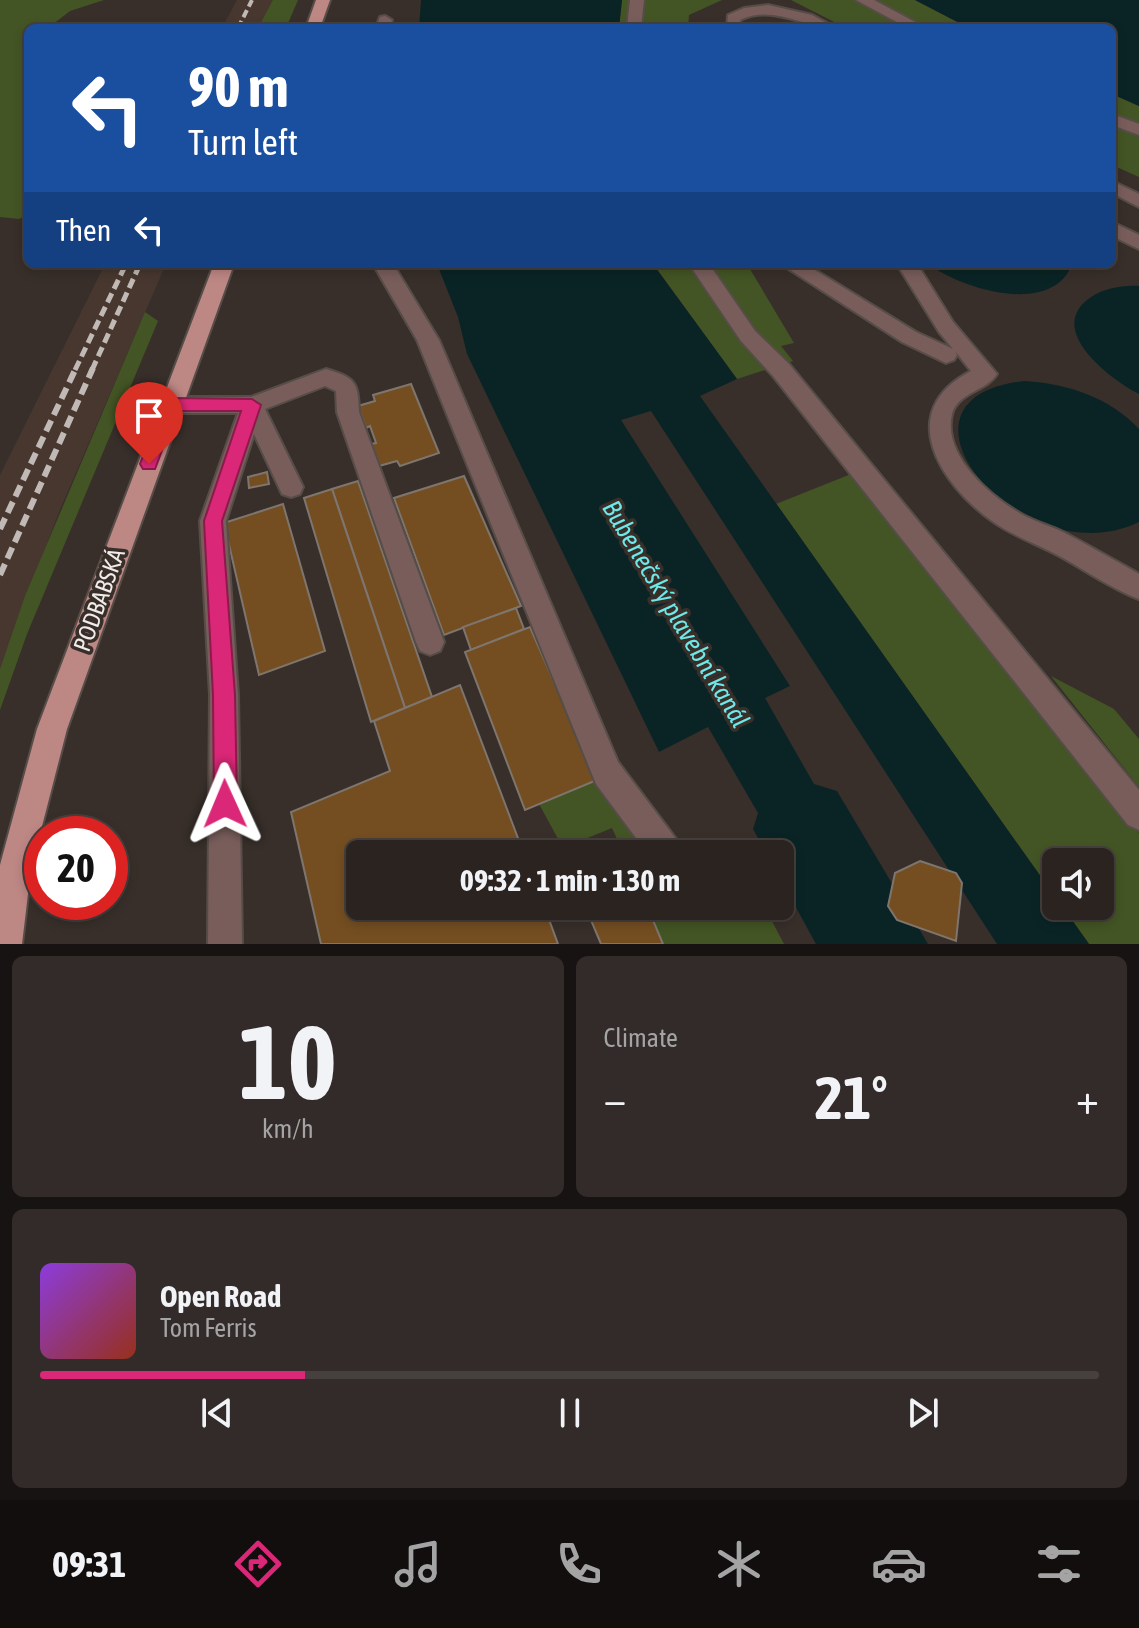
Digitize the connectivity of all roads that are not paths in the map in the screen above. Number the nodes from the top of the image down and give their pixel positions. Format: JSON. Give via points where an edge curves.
{"nodes":[{"id":1,"x":323,"y":0,"type":"edge"},
{"id":2,"x":637,"y":0,"type":"edge"},
{"id":3,"x":863,"y":0,"type":"edge"},
{"id":4,"x":773,"y":3,"type":"edge"},
{"id":5,"x":314,"y":24,"type":"edge"},
{"id":6,"x":634,"y":24,"type":"edge"},
{"id":7,"x":734,"y":24,"type":"edge"},
{"id":8,"x":821,"y":24,"type":"edge"},
{"id":9,"x":911,"y":24,"type":"edge"},
{"id":10,"x":1116,"y":121,"type":"edge"},
{"id":11,"x":1139,"y":130,"type":"edge"},
{"id":12,"x":1116,"y":188,"type":"edge"},
{"id":13,"x":1139,"y":201,"type":"edge"},
{"id":14,"x":1116,"y":230,"type":"edge"},
{"id":15,"x":1139,"y":243,"type":"edge"},
{"id":16,"x":222,"y":268,"type":"edge"},
{"id":17,"x":385,"y":268,"type":"edge"},
{"id":18,"x":702,"y":268,"type":"edge"},
{"id":19,"x":797,"y":268,"type":"edge"},
{"id":20,"x":909,"y":268,"type":"edge"},
{"id":21,"x":946,"y":355,"type":"dead end"},
{"id":22,"x":171,"y":405,"type":"junction"},
{"id":23,"x":252,"y":405,"type":"junction"},
{"id":24,"x":291,"y":487,"type":"dead end"},
{"id":25,"x":1139,"y":587,"type":"edge"},
{"id":26,"x":430,"y":642,"type":"dead end"},
{"id":27,"x":1139,"y":814,"type":"edge"},
{"id":28,"x":657,"y":840,"type":"edge"},
{"id":29,"x":5,"y":944,"type":"edge"},
{"id":30,"x":225,"y":944,"type":"edge"}],
"edges":[{"from":1,"to":5,"type":"main road"},
{"from":2,"to":6,"type":"lane"},
{"from":3,"to":9,"type":"lane"},
{"from":4,"to":7,"type":"lane","via":[[737,14]]},
{"from":4,"to":8,"type":"lane"},
{"from":10,"to":11,"type":"lane"},
{"from":12,"to":13,"type":"lane"},
{"from":14,"to":15,"type":"lane"},
{"from":16,"to":22,"type":"main road","name":"PODBABSKÁ"},
{"from":17,"to":28,"type":"lane","via":[[428,340],[607,773]]},
{"from":18,"to":27,"type":"lane","via":[[748,336],[781,370]]},
{"from":19,"to":21,"type":"lane"},
{"from":20,"to":25,"type":"lane","via":[[946,327],[986,374],[965,384],[941,413],[939,429],[960,474],[1012,521]]},
{"from":22,"to":23,"type":"lane"},
{"from":22,"to":29,"type":"main road","name":"PODBABSKÁ","via":[[52,729],[15,869]]},
{"from":23,"to":24,"type":"lane"},
{"from":23,"to":26,"type":"lane","via":[[326,377],[347,387],[348,412]]},
{"from":23,"to":30,"type":"lane","via":[[213,521],[224,695]]}]}
